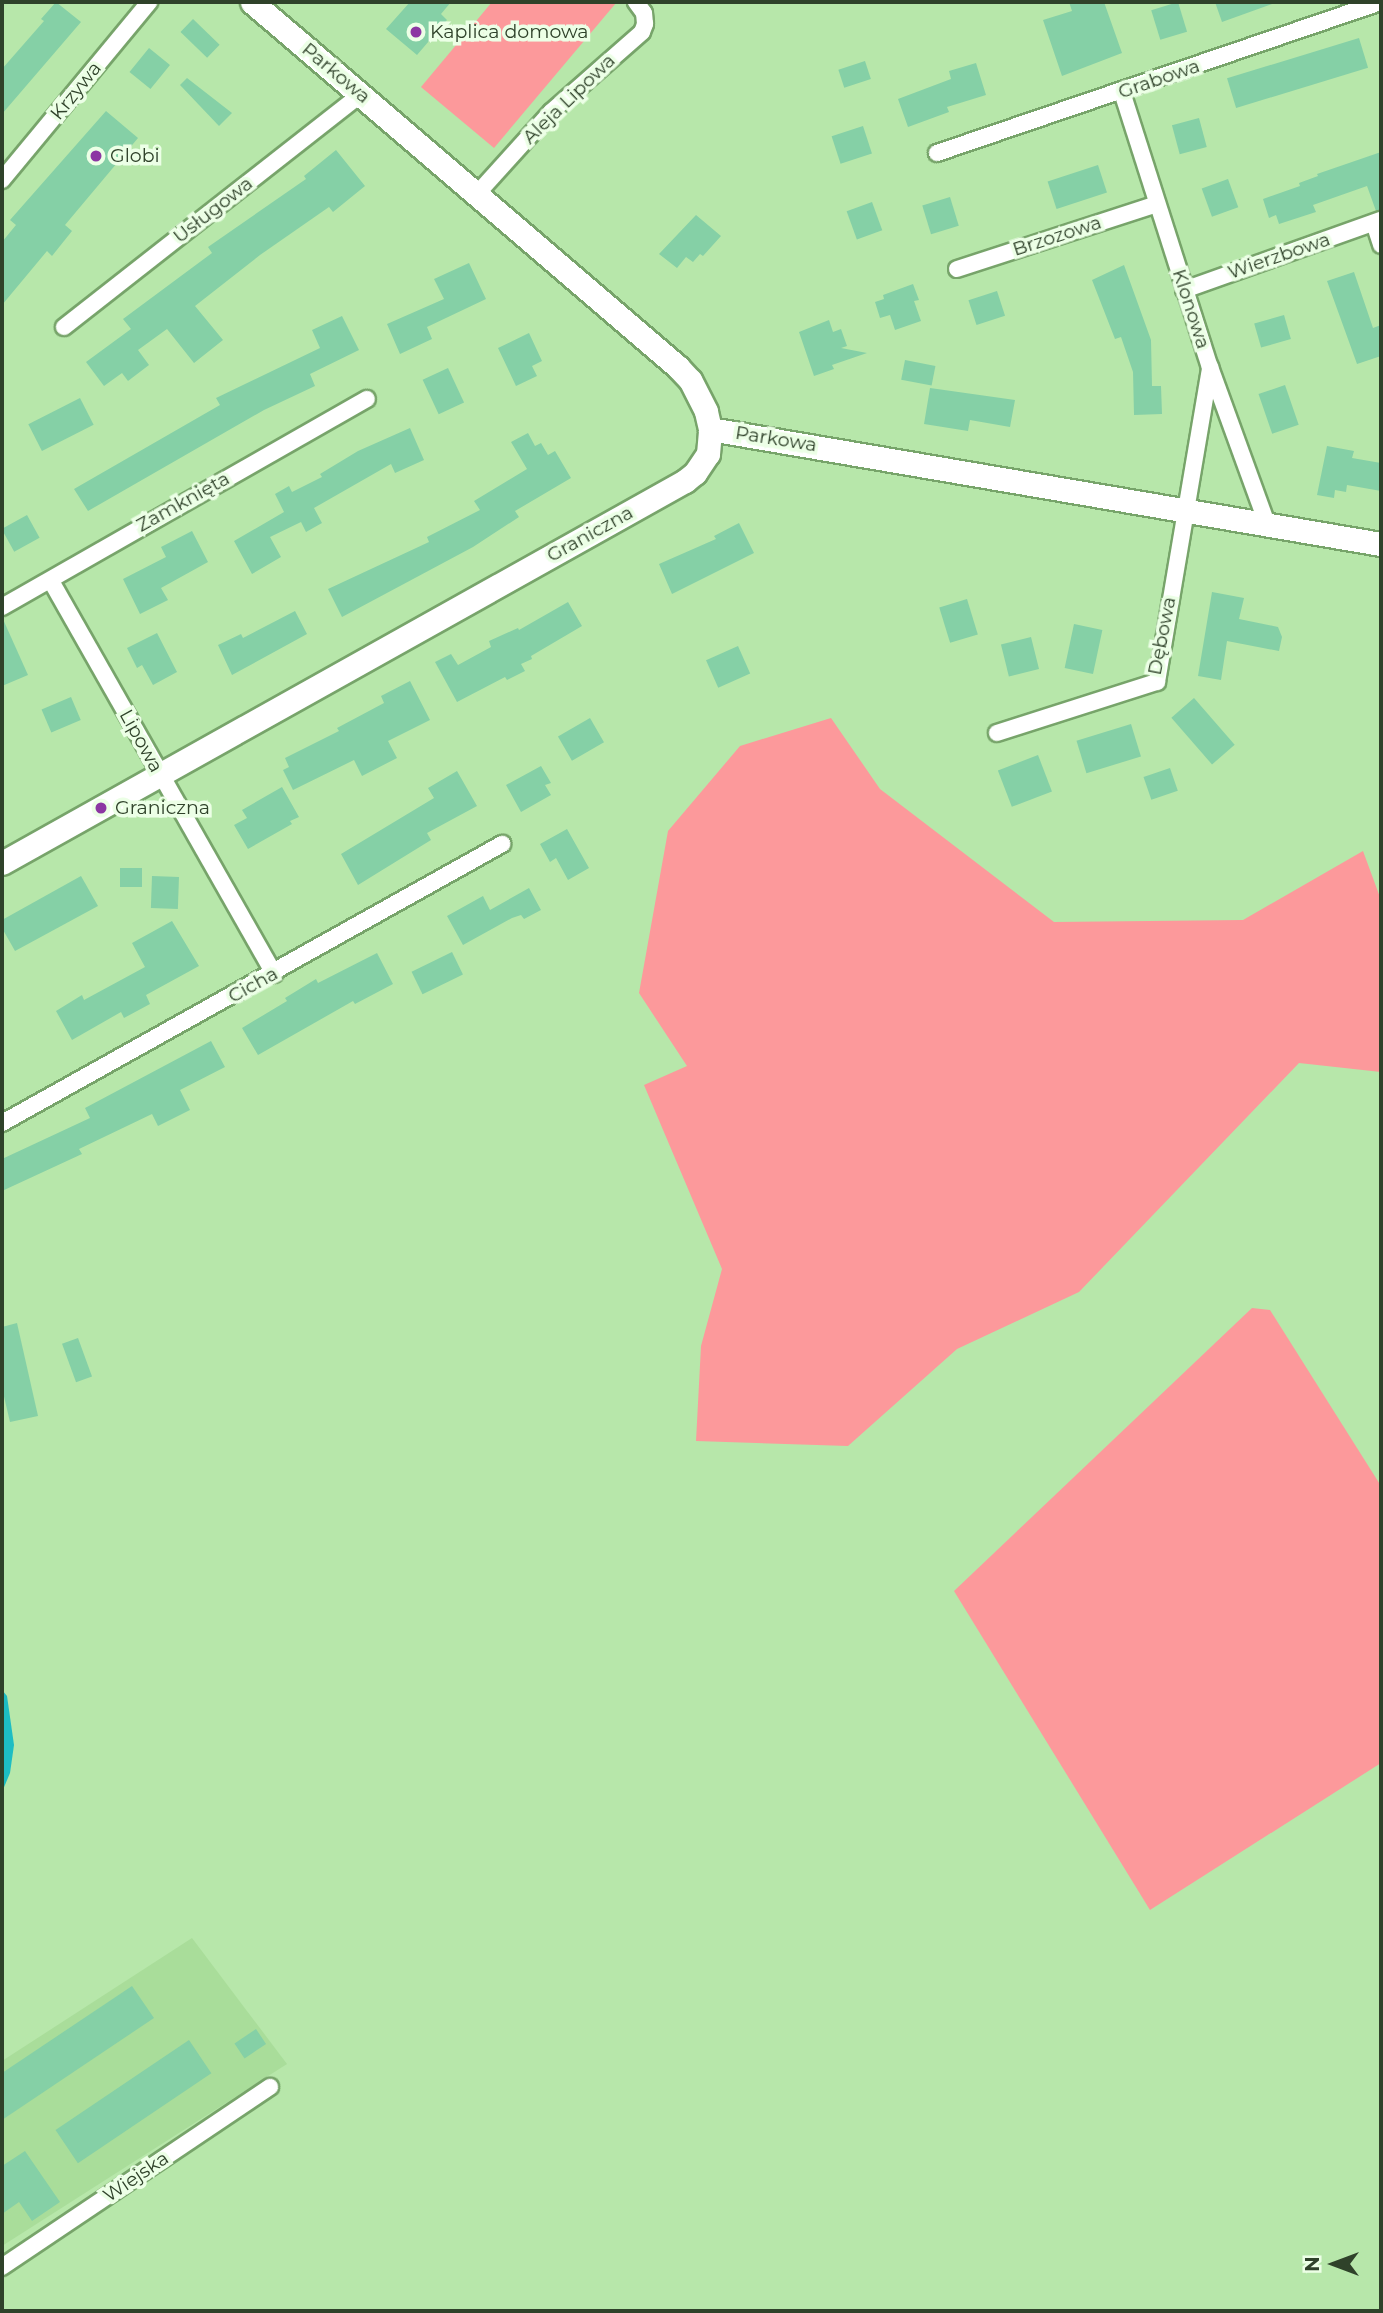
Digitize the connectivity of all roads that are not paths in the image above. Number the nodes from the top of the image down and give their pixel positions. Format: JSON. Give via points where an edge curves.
{"nodes":[{"id":1,"x":149,"y":2,"type":"edge"},
{"id":2,"x":253,"y":2,"type":"edge"},
{"id":3,"x":636,"y":2,"type":"edge"},
{"id":4,"x":1381,"y":2,"type":"edge"},
{"id":5,"x":1122,"y":92,"type":"junction"},
{"id":6,"x":361,"y":94,"type":"junction"},
{"id":7,"x":937,"y":153,"type":"dead end"},
{"id":8,"x":2,"y":180,"type":"edge"},
{"id":9,"x":477,"y":194,"type":"junction"},
{"id":10,"x":1157,"y":204,"type":"junction"},
{"id":11,"x":1378,"y":221,"type":"edge"},
{"id":12,"x":1381,"y":245,"type":"edge"},
{"id":13,"x":957,"y":269,"type":"dead end"},
{"id":14,"x":1184,"y":290,"type":"junction"},
{"id":15,"x":64,"y":327,"type":"dead end"},
{"id":16,"x":1210,"y":367,"type":"junction"},
{"id":17,"x":367,"y":399,"type":"dead end"},
{"id":18,"x":710,"y":429,"type":"junction"},
{"id":19,"x":1185,"y":509,"type":"junction"},
{"id":20,"x":1267,"y":524,"type":"junction"},
{"id":21,"x":1381,"y":544,"type":"edge"},
{"id":22,"x":51,"y":581,"type":"junction"},
{"id":23,"x":2,"y":607,"type":"edge"},
{"id":24,"x":997,"y":733,"type":"dead end"},
{"id":25,"x":160,"y":776,"type":"junction"},
{"id":26,"x":502,"y":844,"type":"dead end"},
{"id":27,"x":2,"y":863,"type":"edge"},
{"id":28,"x":274,"y":974,"type":"junction"},
{"id":29,"x":2,"y":1123,"type":"edge"},
{"id":30,"x":270,"y":2087,"type":"dead end"},
{"id":31,"x":2,"y":2267,"type":"edge"}],
"edges":[{"from":1,"to":8,"type":"street","name":"Krzywa"},
{"from":2,"to":6,"type":"street","name":"Parkowa"},
{"from":3,"to":9,"type":"street","name":"Aleja Lipowa","via":[[644,13],[642,32],[551,112]]},
{"from":4,"to":5,"type":"street","name":"Grabowa"},
{"from":5,"to":7,"type":"street","name":"Grabowa"},
{"from":5,"to":10,"type":"street","name":"Klonowa"},
{"from":6,"to":9,"type":"street","name":"Parkowa"},
{"from":6,"to":15,"type":"street","name":"Usługowa"},
{"from":9,"to":18,"type":"street","name":"Parkowa","via":[[678,367],[699,395]]},
{"from":10,"to":13,"type":"street","name":"Brzozowa"},
{"from":10,"to":14,"type":"street","name":"Klonowa"},
{"from":11,"to":12,"type":"street","name":"Wierzbowa"},
{"from":11,"to":14,"type":"street","name":"Wierzbowa"},
{"from":14,"to":16,"type":"street","name":"Klonowa"},
{"from":16,"to":19,"type":"street"},
{"from":16,"to":20,"type":"street","name":"Klonowa"},
{"from":17,"to":22,"type":"street","name":"Zamknięta"},
{"from":18,"to":19,"type":"street","name":"Parkowa"},
{"from":18,"to":25,"type":"street","name":"Graniczna","via":[[708,454],[685,481]]},
{"from":19,"to":20,"type":"street","name":"Parkowa"},
{"from":19,"to":24,"type":"street","name":"Dębowa","via":[[1157,682]]},
{"from":20,"to":21,"type":"street","name":"Parkowa"},
{"from":22,"to":23,"type":"street","name":"Zamknięta"},
{"from":22,"to":25,"type":"street","name":"Lipowa"},
{"from":25,"to":27,"type":"street","name":"Graniczna"},
{"from":25,"to":28,"type":"street","name":"Lipowa"},
{"from":26,"to":28,"type":"street","name":"Cicha"},
{"from":28,"to":29,"type":"street","name":"Cicha"},
{"from":30,"to":31,"type":"street","name":"Wiejska"}]}
